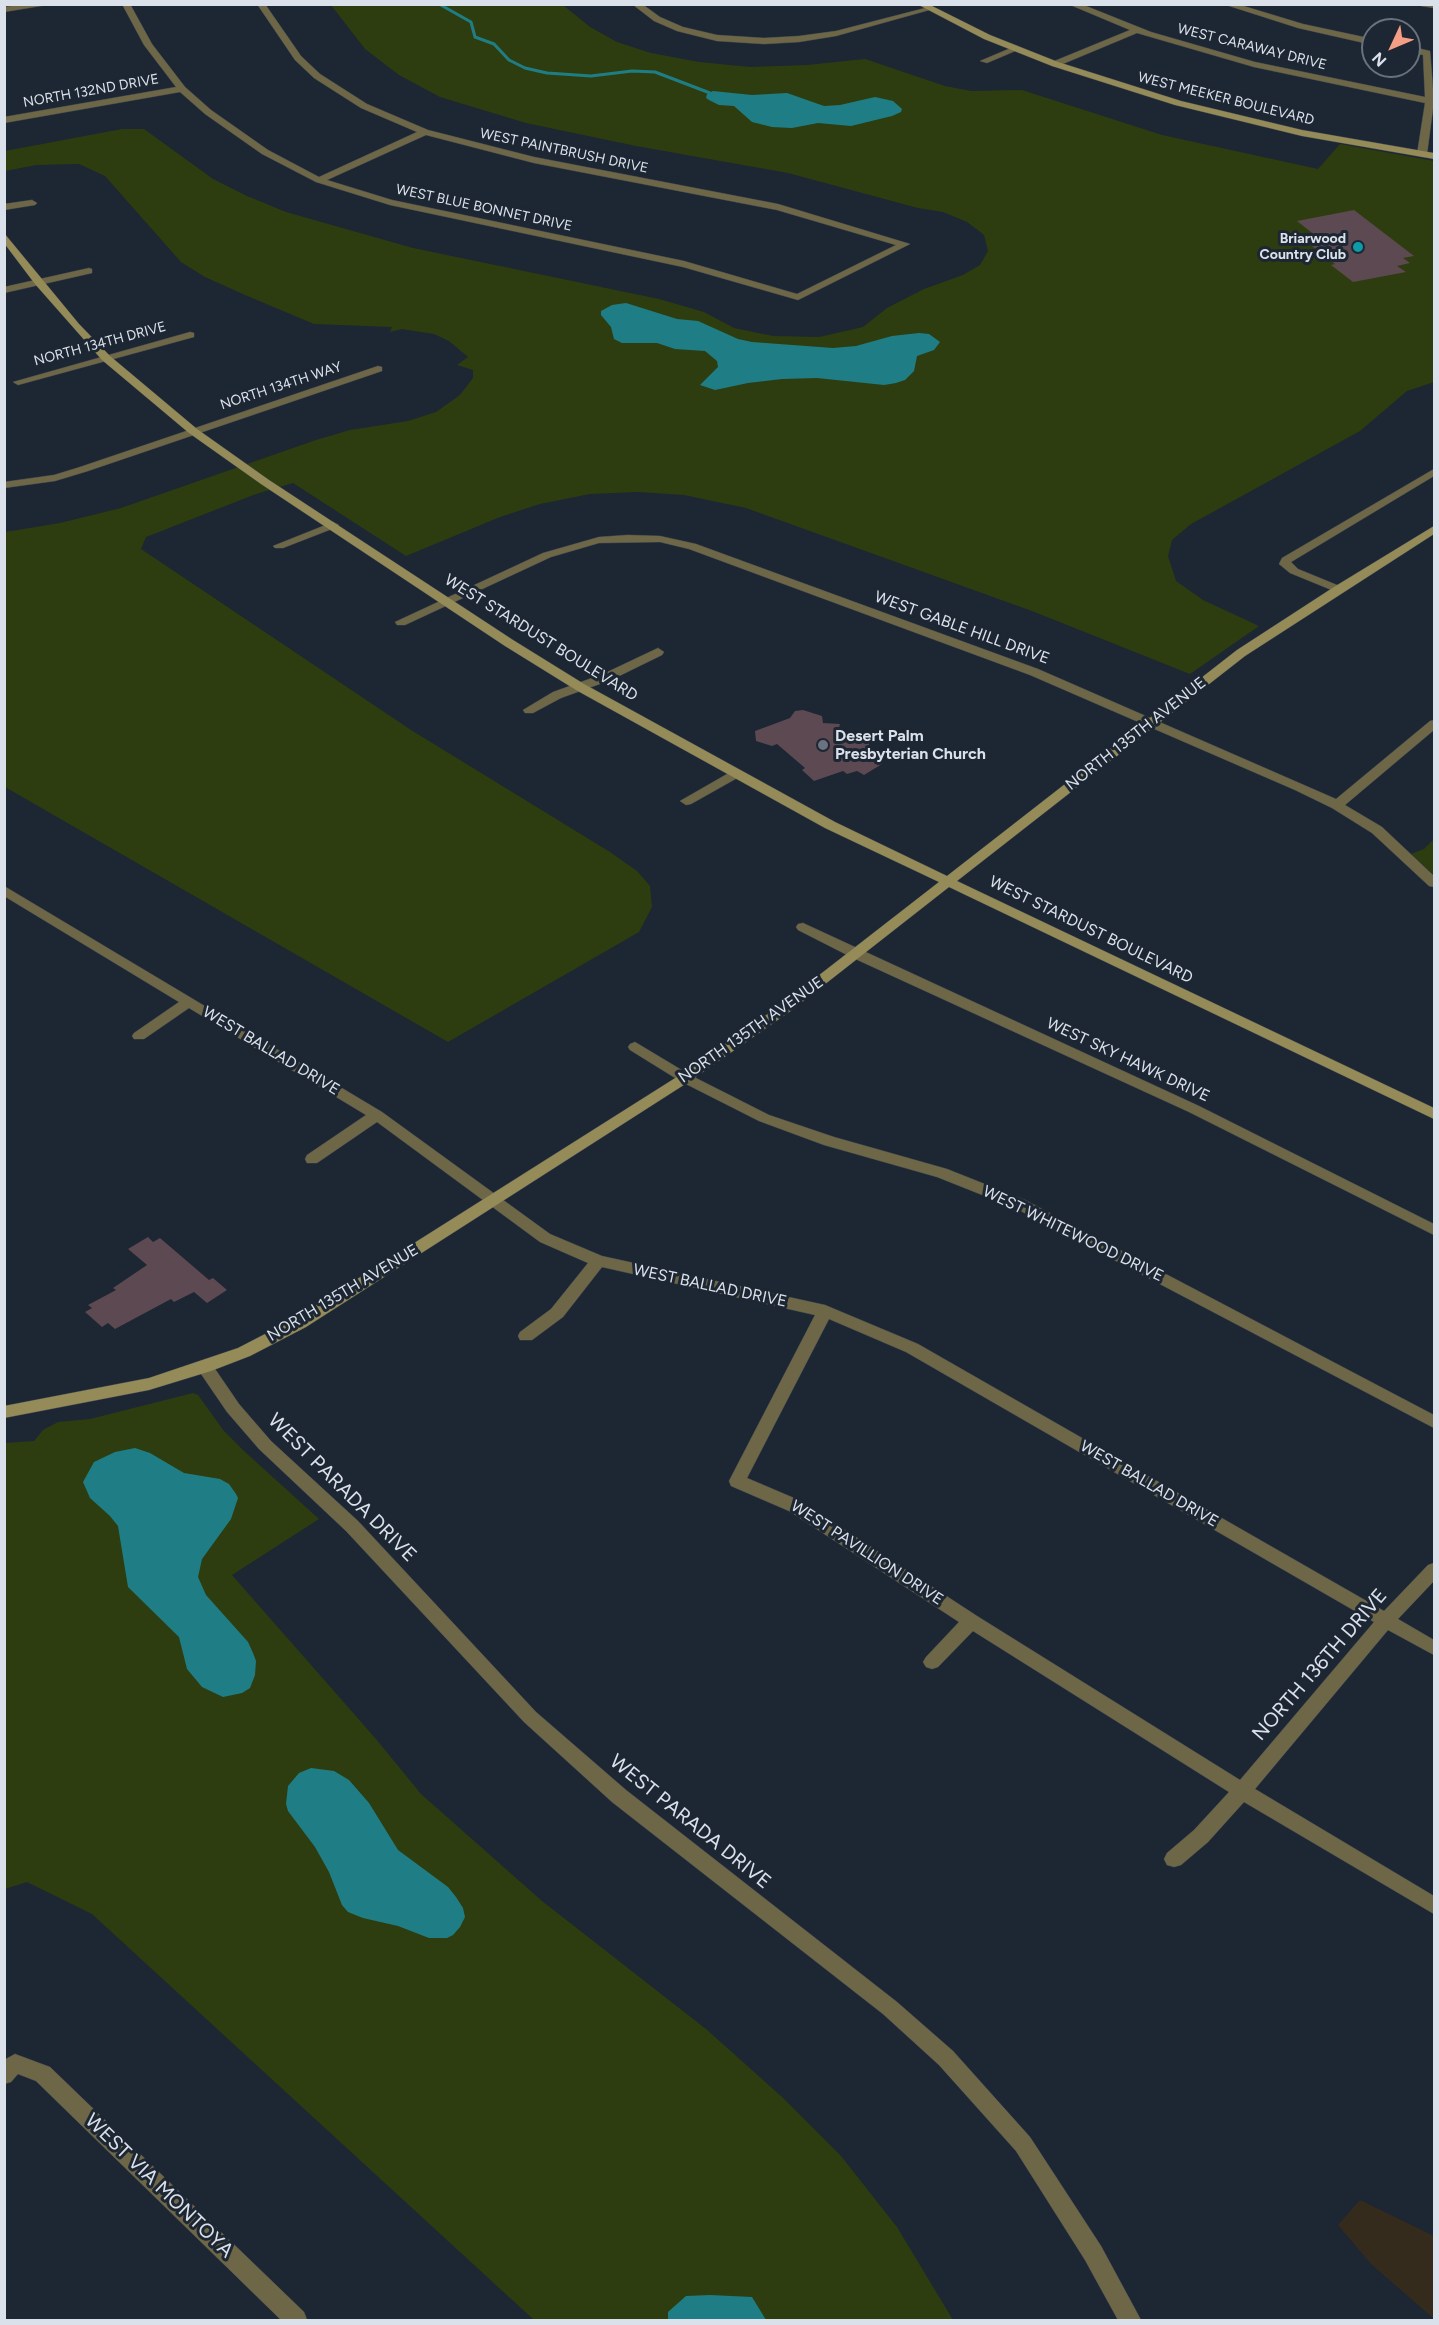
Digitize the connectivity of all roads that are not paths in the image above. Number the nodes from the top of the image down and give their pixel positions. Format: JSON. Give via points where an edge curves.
{"nodes":[{"id":1,"x":49,"y":4,"type":"edge"},
{"id":2,"x":126,"y":4,"type":"edge"},
{"id":3,"x":261,"y":4,"type":"edge"},
{"id":4,"x":636,"y":4,"type":"edge"},
{"id":5,"x":1072,"y":4,"type":"edge"},
{"id":6,"x":1227,"y":4,"type":"edge"},
{"id":7,"x":1424,"y":4,"type":"edge"},
{"id":8,"x":1434,"y":6,"type":"edge"},
{"id":9,"x":925,"y":7,"type":"edge"},
{"id":10,"x":4,"y":10,"type":"edge"},
{"id":11,"x":1136,"y":30,"type":"junction"},
{"id":12,"x":1148,"y":34,"type":"junction"},
{"id":13,"x":1361,"y":39,"type":"edge"},
{"id":14,"x":1103,"y":44,"type":"junction"},
{"id":15,"x":1116,"y":48,"type":"junction"},
{"id":16,"x":1016,"y":49,"type":"junction"},
{"id":17,"x":1421,"y":52,"type":"edge"},
{"id":18,"x":984,"y":61,"type":"dead end"},
{"id":19,"x":1054,"y":64,"type":"junction"},
{"id":20,"x":1068,"y":69,"type":"junction"},
{"id":21,"x":182,"y":89,"type":"junction"},
{"id":22,"x":1430,"y":101,"type":"junction"},
{"id":23,"x":4,"y":120,"type":"edge"},
{"id":24,"x":425,"y":132,"type":"junction"},
{"id":25,"x":1422,"y":154,"type":"junction"},
{"id":26,"x":1434,"y":156,"type":"edge"},
{"id":27,"x":319,"y":180,"type":"junction"},
{"id":28,"x":32,"y":203,"type":"dead end"},
{"id":29,"x":4,"y":207,"type":"edge"},
{"id":30,"x":4,"y":236,"type":"edge"},
{"id":31,"x":89,"y":271,"type":"dead end"},
{"id":32,"x":38,"y":282,"type":"junction"},
{"id":33,"x":4,"y":290,"type":"edge"},
{"id":34,"x":798,"y":297,"type":"joint"},
{"id":35,"x":190,"y":335,"type":"dead end"},
{"id":36,"x":106,"y":358,"type":"junction"},
{"id":37,"x":378,"y":369,"type":"dead end"},
{"id":38,"x":18,"y":382,"type":"dead end"},
{"id":39,"x":193,"y":431,"type":"junction"},
{"id":40,"x":1434,"y":471,"type":"edge"},
{"id":41,"x":4,"y":485,"type":"edge"},
{"id":42,"x":333,"y":525,"type":"junction"},
{"id":43,"x":1434,"y":529,"type":"edge"},
{"id":44,"x":279,"y":546,"type":"dead end"},
{"id":45,"x":1338,"y":589,"type":"junction"},
{"id":46,"x":446,"y":602,"type":"junction"},
{"id":47,"x":401,"y":622,"type":"dead end"},
{"id":48,"x":658,"y":652,"type":"dead end"},
{"id":49,"x":580,"y":687,"type":"junction"},
{"id":50,"x":530,"y":710,"type":"dead end"},
{"id":51,"x":1151,"y":722,"type":"junction"},
{"id":52,"x":1434,"y":724,"type":"edge"},
{"id":53,"x":735,"y":774,"type":"junction"},
{"id":54,"x":686,"y":801,"type":"dead end"},
{"id":55,"x":1337,"y":805,"type":"junction"},
{"id":56,"x":947,"y":882,"type":"junction"},
{"id":57,"x":1434,"y":883,"type":"edge"},
{"id":58,"x":4,"y":890,"type":"edge"},
{"id":59,"x":803,"y":927,"type":"dead end"},
{"id":60,"x":856,"y":954,"type":"junction"},
{"id":61,"x":190,"y":1001,"type":"junction"},
{"id":62,"x":139,"y":1036,"type":"dead end"},
{"id":63,"x":634,"y":1047,"type":"dead end"},
{"id":64,"x":685,"y":1078,"type":"junction"},
{"id":65,"x":1434,"y":1114,"type":"edge"},
{"id":66,"x":377,"y":1115,"type":"junction"},
{"id":67,"x":312,"y":1160,"type":"dead end"},
{"id":68,"x":493,"y":1200,"type":"junction"},
{"id":69,"x":1434,"y":1230,"type":"edge"},
{"id":70,"x":598,"y":1261,"type":"junction"},
{"id":71,"x":825,"y":1311,"type":"junction"},
{"id":72,"x":526,"y":1336,"type":"dead end"},
{"id":73,"x":205,"y":1367,"type":"junction"},
{"id":74,"x":4,"y":1412,"type":"edge"},
{"id":75,"x":1434,"y":1422,"type":"edge"},
{"id":76,"x":1434,"y":1570,"type":"edge"},
{"id":77,"x":971,"y":1621,"type":"junction"},
{"id":78,"x":1385,"y":1621,"type":"junction"},
{"id":79,"x":1434,"y":1648,"type":"edge"},
{"id":80,"x":932,"y":1662,"type":"dead end"},
{"id":81,"x":1242,"y":1791,"type":"junction"},
{"id":82,"x":1174,"y":1859,"type":"dead end"},
{"id":83,"x":1434,"y":1906,"type":"edge"},
{"id":84,"x":10,"y":2069,"type":"edge"},
{"id":85,"x":296,"y":2320,"type":"edge"},
{"id":86,"x":1130,"y":2320,"type":"edge"}],
"edges":[{"from":1,"to":10,"type":"street"},
{"from":2,"to":21,"type":"street","name":"WEST BLUE BONNET DRIVE","via":[[148,45]]},
{"from":3,"to":24,"type":"street","name":"WEST PAINTBRUSH DRIVE","via":[[298,58],[317,76],[364,106]]},
{"from":4,"to":9,"type":"street","via":[[657,20],[680,30],[717,38],[764,41],[836,33]]},
{"from":5,"to":11,"type":"street","name":"WEST CARAWAY DRIVE"},
{"from":6,"to":13,"type":"street"},
{"from":7,"to":8,"type":"street"},
{"from":9,"to":16,"type":"street","name":"WEST MEEKER BOULEVARD"},
{"from":11,"to":12,"type":"street","name":"WEST CARAWAY DRIVE"},
{"from":11,"to":14,"type":"street"},
{"from":12,"to":15,"type":"street"},
{"from":12,"to":22,"type":"street","name":"WEST CARAWAY DRIVE","via":[[1254,64]]},
{"from":14,"to":15,"type":"street"},
{"from":14,"to":19,"type":"street"},
{"from":15,"to":20,"type":"street"},
{"from":16,"to":18,"type":"street"},
{"from":16,"to":19,"type":"street","name":"WEST MEEKER BOULEVARD"},
{"from":17,"to":22,"type":"street","via":[[1427,53]]},
{"from":19,"to":20,"type":"street","name":"WEST MEEKER BOULEVARD"},
{"from":20,"to":25,"type":"street","name":"WEST MEEKER BOULEVARD","via":[[1212,112]]},
{"from":21,"to":23,"type":"street","name":"NORTH 132ND DRIVE"},
{"from":21,"to":27,"type":"street","name":"WEST BLUE BONNET DRIVE","via":[[265,152]]},
{"from":22,"to":25,"type":"street"},
{"from":24,"to":27,"type":"street"},
{"from":24,"to":34,"type":"street","name":"WEST PAINTBRUSH DRIVE","via":[[534,160],[778,207],[905,244]]},
{"from":25,"to":26,"type":"street","name":"WEST MEEKER BOULEVARD"},
{"from":27,"to":34,"type":"street","name":"WEST BLUE BONNET DRIVE","via":[[421,211],[684,264]]},
{"from":28,"to":29,"type":"street"},
{"from":30,"to":32,"type":"street","name":"WEST STARDUST BOULEVARD"},
{"from":31,"to":32,"type":"street"},
{"from":32,"to":33,"type":"street"},
{"from":32,"to":36,"type":"street","name":"WEST STARDUST BOULEVARD"},
{"from":35,"to":36,"type":"street","name":"NORTH 134TH DRIVE"},
{"from":36,"to":38,"type":"street","name":"NORTH 134TH DRIVE"},
{"from":36,"to":39,"type":"street","name":"WEST STARDUST BOULEVARD"},
{"from":37,"to":39,"type":"street","name":"NORTH 134TH WAY"},
{"from":39,"to":41,"type":"street","name":"NORTH 134TH WAY","via":[[75,472]]},
{"from":39,"to":42,"type":"street","name":"WEST STARDUST BOULEVARD"},
{"from":40,"to":45,"type":"street","via":[[1286,560],[1285,564],[1294,571]]},
{"from":42,"to":44,"type":"street"},
{"from":42,"to":46,"type":"street","name":"WEST STARDUST BOULEVARD"},
{"from":43,"to":45,"type":"street","name":"NORTH 135TH AVENUE"},
{"from":45,"to":51,"type":"street","name":"NORTH 135TH AVENUE","via":[[1241,653]]},
{"from":46,"to":47,"type":"street"},
{"from":46,"to":49,"type":"street","name":"WEST STARDUST BOULEVARD"},
{"from":46,"to":51,"type":"street","name":"WEST GABLE HILL DRIVE","via":[[573,547],[599,540],[660,539],[692,546],[1034,672]]},
{"from":48,"to":49,"type":"street"},
{"from":49,"to":50,"type":"street"},
{"from":49,"to":53,"type":"street","name":"WEST STARDUST BOULEVARD"},
{"from":51,"to":55,"type":"street","name":"WEST GABLE HILL DRIVE"},
{"from":51,"to":56,"type":"street","name":"NORTH 135TH AVENUE"},
{"from":52,"to":55,"type":"street"},
{"from":53,"to":54,"type":"street"},
{"from":53,"to":56,"type":"street","name":"WEST STARDUST BOULEVARD"},
{"from":55,"to":57,"type":"street","name":"WEST GABLE HILL DRIVE","via":[[1377,830]]},
{"from":56,"to":60,"type":"street","name":"NORTH 135TH AVENUE"},
{"from":56,"to":65,"type":"street","name":"WEST STARDUST BOULEVARD"},
{"from":58,"to":61,"type":"street","name":"WEST BALLAD DRIVE"},
{"from":59,"to":60,"type":"street","name":"WEST SKY HAWK DRIVE"},
{"from":60,"to":64,"type":"street","name":"NORTH 135TH AVENUE"},
{"from":60,"to":69,"type":"street","name":"WEST SKY HAWK DRIVE","via":[[1194,1109]]},
{"from":61,"to":62,"type":"street"},
{"from":61,"to":66,"type":"street","name":"WEST BALLAD DRIVE"},
{"from":63,"to":64,"type":"street","name":"WEST WHITEWOOD DRIVE"},
{"from":64,"to":68,"type":"street","name":"NORTH 135TH AVENUE"},
{"from":64,"to":75,"type":"street","name":"WEST WHITEWOOD DRIVE","via":[[764,1118],[942,1173],[1020,1204]]},
{"from":66,"to":67,"type":"street"},
{"from":66,"to":68,"type":"street","name":"WEST BALLAD DRIVE"},
{"from":68,"to":70,"type":"street","name":"WEST BALLAD DRIVE","via":[[545,1238]]},
{"from":68,"to":73,"type":"street","name":"NORTH 135TH AVENUE","via":[[300,1323]]},
{"from":70,"to":71,"type":"street","name":"WEST BALLAD DRIVE"},
{"from":70,"to":72,"type":"street","via":[[556,1313]]},
{"from":71,"to":77,"type":"street","name":"WEST PAVILLION DRIVE","via":[[737,1480],[795,1506]]},
{"from":71,"to":78,"type":"street","name":"WEST BALLAD DRIVE","via":[[912,1348]]},
{"from":73,"to":74,"type":"street","name":"NORTH 135TH AVENUE","via":[[149,1384]]},
{"from":73,"to":86,"type":"street","name":"WEST PARADA DRIVE","via":[[265,1445],[352,1526],[530,1717],[619,1796],[890,2008],[946,2058],[1023,2144],[1093,2253]]},
{"from":76,"to":78,"type":"street","name":"NORTH 136TH DRIVE"},
{"from":77,"to":80,"type":"street"},
{"from":77,"to":81,"type":"street","name":"WEST PAVILLION DRIVE"},
{"from":78,"to":79,"type":"street","name":"WEST BALLAD DRIVE"},
{"from":78,"to":81,"type":"street","name":"NORTH 136TH DRIVE"},
{"from":81,"to":82,"type":"street"},
{"from":81,"to":83,"type":"street","name":"WEST PAVILLION DRIVE"},
{"from":84,"to":85,"type":"street","name":"WEST VIA MONTOYA","via":[[43,2074]]}]}
